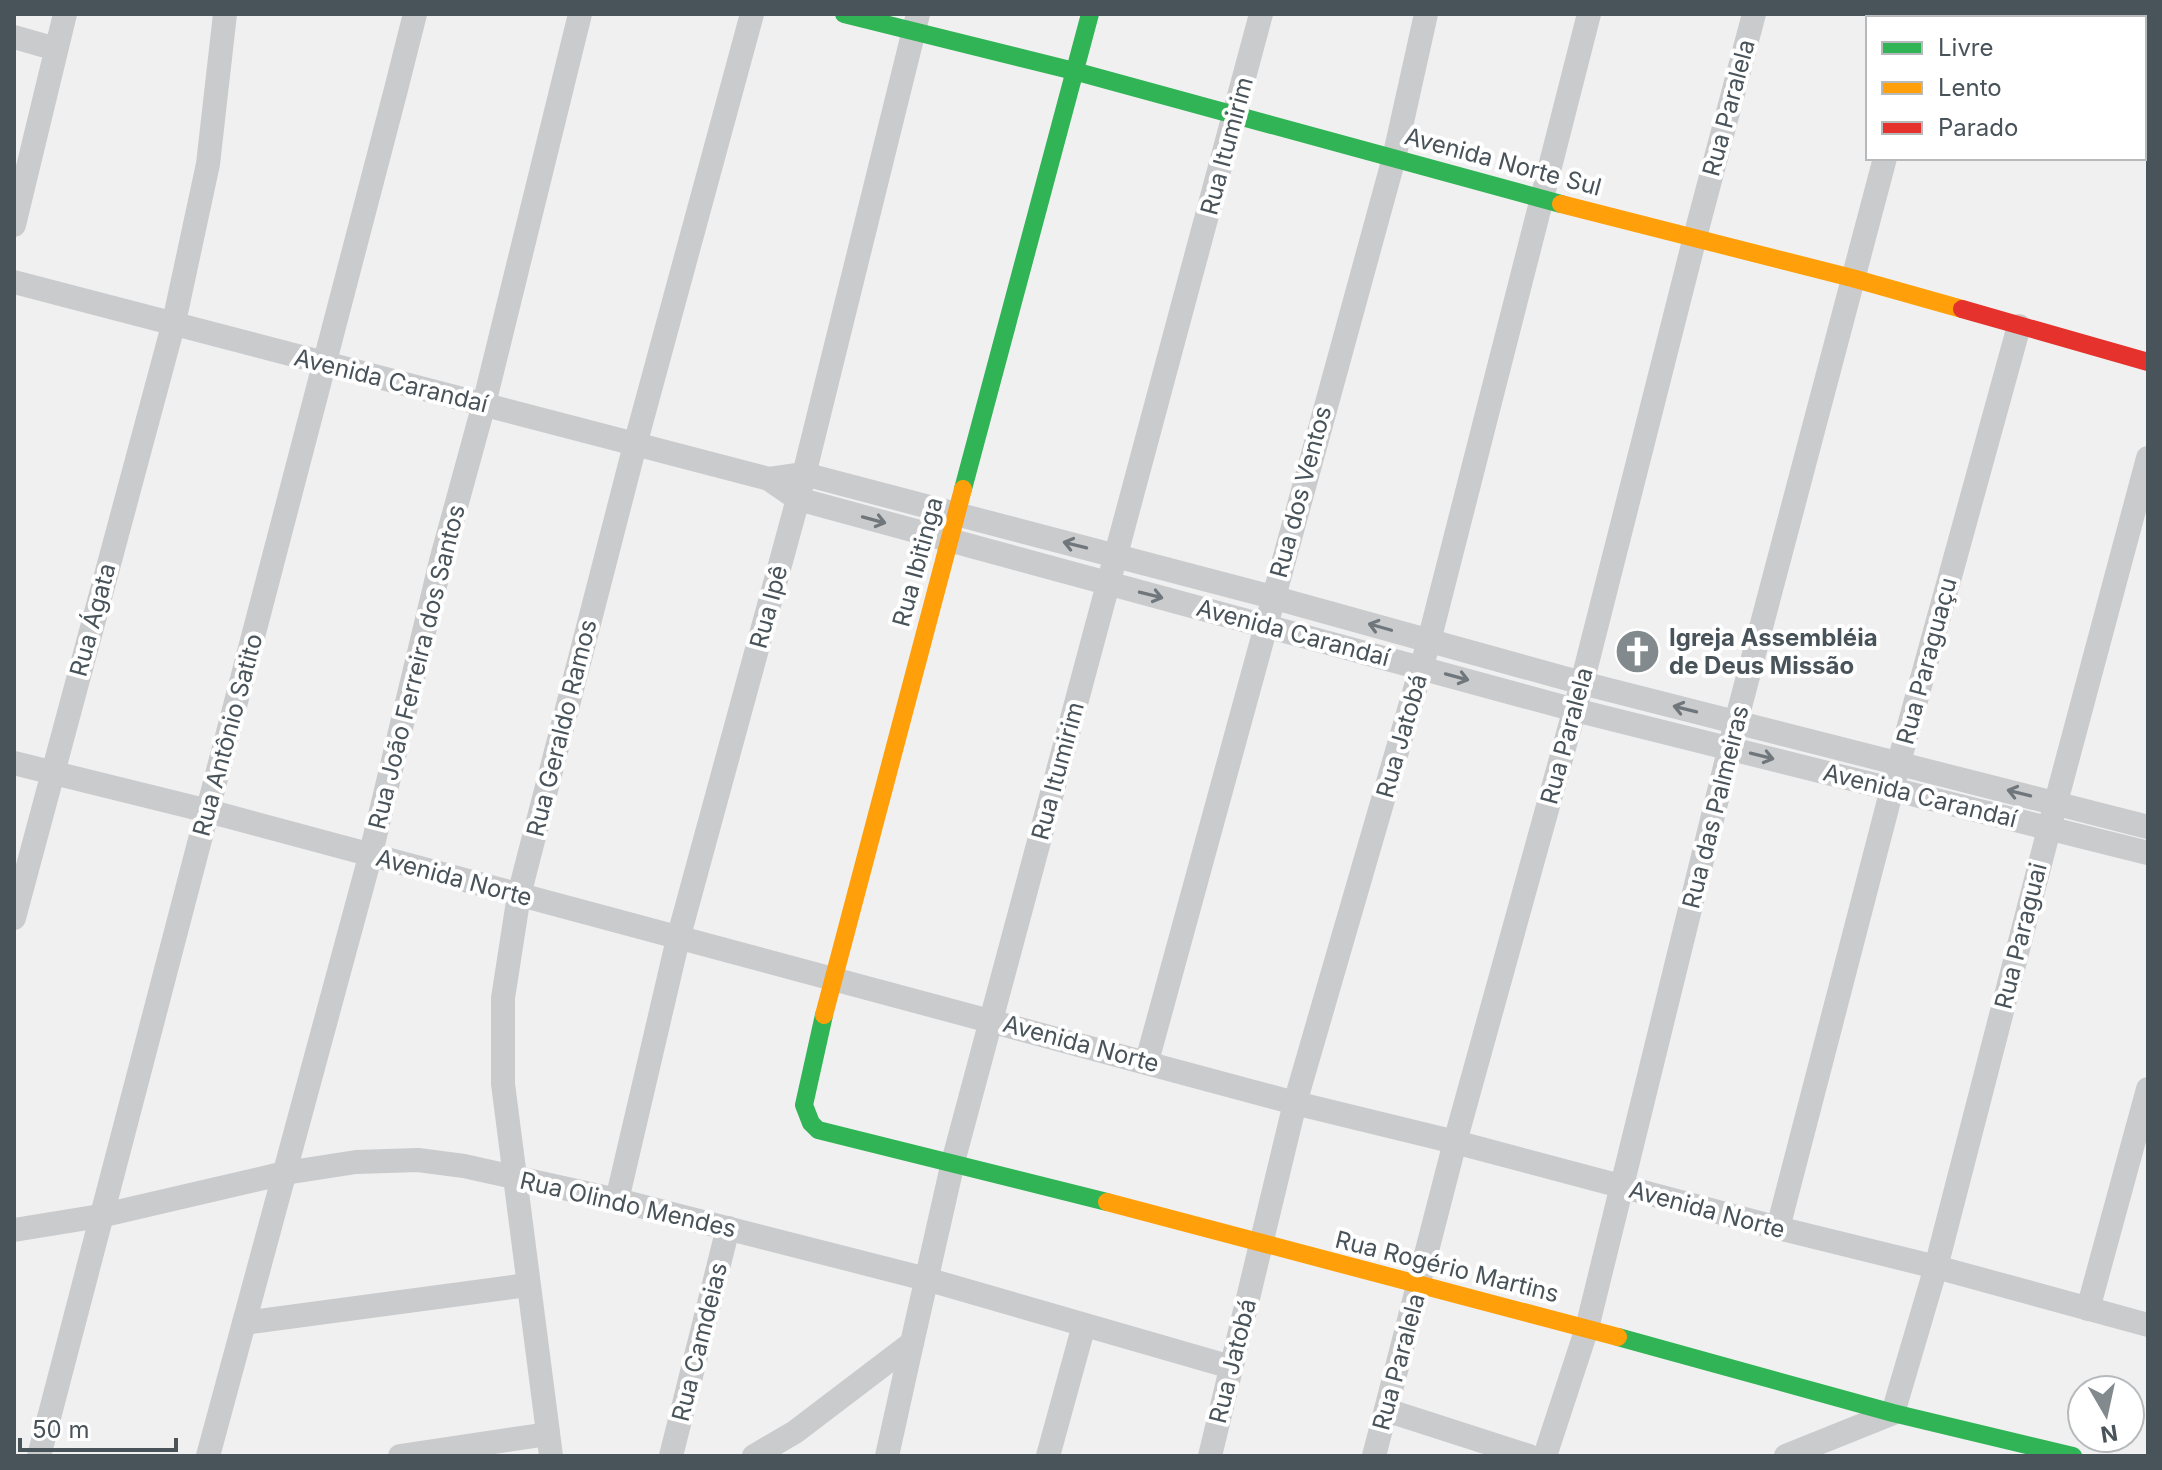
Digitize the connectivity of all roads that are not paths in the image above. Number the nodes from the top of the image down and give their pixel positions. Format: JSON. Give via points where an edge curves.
{"nodes":[{"id":1,"x":65,"y":14,"type":"edge"},
{"id":2,"x":225,"y":14,"type":"edge"},
{"id":3,"x":415,"y":14,"type":"edge"},
{"id":4,"x":580,"y":14,"type":"edge"},
{"id":5,"x":752,"y":14,"type":"edge"},
{"id":6,"x":844,"y":14,"type":"edge"},
{"id":7,"x":1090,"y":14,"type":"edge"},
{"id":8,"x":1261,"y":14,"type":"edge"},
{"id":9,"x":1426,"y":14,"type":"edge"},
{"id":10,"x":1589,"y":14,"type":"edge"},
{"id":11,"x":1754,"y":14,"type":"edge"},
{"id":12,"x":915,"y":23,"type":"edge"},
{"id":13,"x":14,"y":37,"type":"edge"},
{"id":14,"x":56,"y":49,"type":"junction"},
{"id":15,"x":1074,"y":71,"type":"junction"},
{"id":16,"x":1235,"y":117,"type":"junction"},
{"id":17,"x":1394,"y":158,"type":"junction"},
{"id":18,"x":1884,"y":160,"type":"edge"},
{"id":19,"x":1543,"y":200,"type":"junction"},
{"id":20,"x":14,"y":225,"type":"edge"},
{"id":21,"x":1695,"y":237,"type":"junction"},
{"id":22,"x":1852,"y":278,"type":"junction"},
{"id":23,"x":14,"y":282,"type":"edge"},
{"id":24,"x":174,"y":322,"type":"junction"},
{"id":25,"x":2019,"y":326,"type":"junction"},
{"id":26,"x":2148,"y":362,"type":"edge"},
{"id":27,"x":327,"y":365,"type":"junction"},
{"id":28,"x":484,"y":404,"type":"junction"},
{"id":29,"x":635,"y":445,"type":"junction"},
{"id":30,"x":2148,"y":458,"type":"edge"},
{"id":31,"x":804,"y":474,"type":"junction"},
{"id":32,"x":769,"y":479,"type":"junction"},
{"id":33,"x":798,"y":499,"type":"junction"},
{"id":34,"x":955,"y":515,"type":"junction"},
{"id":35,"x":949,"y":540,"type":"junction"},
{"id":36,"x":1116,"y":556,"type":"junction"},
{"id":37,"x":1108,"y":584,"type":"junction"},
{"id":38,"x":1272,"y":597,"type":"junction"},
{"id":39,"x":1265,"y":625,"type":"junction"},
{"id":40,"x":1429,"y":641,"type":"junction"},
{"id":41,"x":1421,"y":668,"type":"junction"},
{"id":42,"x":1582,"y":683,"type":"junction"},
{"id":43,"x":1575,"y":710,"type":"junction"},
{"id":44,"x":1736,"y":722,"type":"junction"},
{"id":45,"x":1730,"y":748,"type":"junction"},
{"id":46,"x":1899,"y":762,"type":"junction"},
{"id":47,"x":14,"y":763,"type":"edge"},
{"id":48,"x":52,"y":771,"type":"junction"},
{"id":49,"x":1892,"y":789,"type":"junction"},
{"id":50,"x":2056,"y":802,"type":"junction"},
{"id":51,"x":208,"y":811,"type":"junction"},
{"id":52,"x":2148,"y":827,"type":"edge"},
{"id":53,"x":2049,"y":828,"type":"junction"},
{"id":54,"x":2148,"y":853,"type":"edge"},
{"id":55,"x":370,"y":857,"type":"junction"},
{"id":56,"x":519,"y":895,"type":"junction"},
{"id":57,"x":14,"y":918,"type":"edge"},
{"id":58,"x":678,"y":939,"type":"junction"},
{"id":59,"x":832,"y":977,"type":"junction"},
{"id":60,"x":991,"y":1020,"type":"junction"},
{"id":61,"x":1147,"y":1061,"type":"junction"},
{"id":62,"x":2148,"y":1089,"type":"edge"},
{"id":63,"x":1295,"y":1103,"type":"junction"},
{"id":64,"x":811,"y":1123,"type":"joint"},
{"id":65,"x":1455,"y":1142,"type":"junction"},
{"id":66,"x":953,"y":1162,"type":"junction"},
{"id":67,"x":285,"y":1173,"type":"junction"},
{"id":68,"x":514,"y":1177,"type":"junction"},
{"id":69,"x":1622,"y":1187,"type":"junction"},
{"id":70,"x":617,"y":1200,"type":"junction"},
{"id":71,"x":100,"y":1216,"type":"junction"},
{"id":72,"x":728,"y":1228,"type":"junction"},
{"id":73,"x":1778,"y":1228,"type":"junction"},
{"id":74,"x":14,"y":1230,"type":"edge"},
{"id":75,"x":1261,"y":1244,"type":"junction"},
{"id":76,"x":1936,"y":1267,"type":"junction"},
{"id":77,"x":926,"y":1279,"type":"junction"},
{"id":78,"x":527,"y":1285,"type":"junction"},
{"id":79,"x":1419,"y":1285,"type":"junction"},
{"id":80,"x":2088,"y":1309,"type":"junction"},
{"id":81,"x":244,"y":1323,"type":"junction"},
{"id":82,"x":1084,"y":1325,"type":"junction"},
{"id":83,"x":2148,"y":1325,"type":"edge"},
{"id":84,"x":1587,"y":1328,"type":"junction"},
{"id":85,"x":912,"y":1343,"type":"junction"},
{"id":86,"x":1231,"y":1367,"type":"junction"},
{"id":87,"x":1386,"y":1410,"type":"junction"},
{"id":88,"x":1893,"y":1413,"type":"junction"},
{"id":89,"x":550,"y":1445,"type":"edge"},
{"id":90,"x":39,"y":1456,"type":"edge"},
{"id":91,"x":208,"y":1456,"type":"edge"},
{"id":92,"x":400,"y":1456,"type":"edge"},
{"id":93,"x":671,"y":1456,"type":"edge"},
{"id":94,"x":754,"y":1456,"type":"edge"},
{"id":95,"x":887,"y":1456,"type":"edge"},
{"id":96,"x":1048,"y":1456,"type":"edge"},
{"id":97,"x":1210,"y":1456,"type":"edge"},
{"id":98,"x":1374,"y":1456,"type":"edge"},
{"id":99,"x":1529,"y":1456,"type":"edge"},
{"id":100,"x":1545,"y":1456,"type":"edge"},
{"id":101,"x":1786,"y":1456,"type":"edge"},
{"id":102,"x":2073,"y":1456,"type":"edge"}],
"edges":[{"from":1,"to":14,"type":"street"},
{"from":2,"to":24,"type":"street","name":"Rua Ágata","via":[[208,164]]},
{"from":3,"to":27,"type":"street","name":"Rua Antônio Satito"},
{"from":4,"to":28,"type":"street","name":"Rua João Ferreira dos Santos"},
{"from":5,"to":29,"type":"street","name":"Rua Geraldo Ramos"},
{"from":6,"to":12,"type":"street","name":"Avenida Norte Sul"},
{"from":7,"to":15,"type":"street","name":"Rua Ibitinga"},
{"from":8,"to":16,"type":"street","name":"Rua Itumirim"},
{"from":9,"to":17,"type":"street","name":"Rua dos Ventos"},
{"from":10,"to":19,"type":"street","name":"Rua Jatobá"},
{"from":11,"to":21,"type":"street","name":"Rua Paralela"},
{"from":12,"to":15,"type":"street","name":"Avenida Norte Sul"},
{"from":12,"to":31,"type":"street","name":"Rua Ipê"},
{"from":13,"to":14,"type":"street"},
{"from":14,"to":20,"type":"street"},
{"from":15,"to":16,"type":"street","name":"Avenida Norte Sul"},
{"from":15,"to":34,"type":"street","name":"Rua Ibitinga"},
{"from":16,"to":17,"type":"street","name":"Avenida Norte Sul"},
{"from":16,"to":36,"type":"street","name":"Rua Itumirim"},
{"from":17,"to":19,"type":"street","name":"Avenida Norte Sul"},
{"from":17,"to":38,"type":"street","name":"Rua dos Ventos"},
{"from":18,"to":22,"type":"street","name":"Rua das Palmeiras"},
{"from":19,"to":21,"type":"street","name":"Avenida Norte Sul"},
{"from":19,"to":40,"type":"street","name":"Rua Jatobá"},
{"from":21,"to":22,"type":"street","name":"Avenida Norte Sul"},
{"from":21,"to":42,"type":"street","name":"Rua Paralela"},
{"from":22,"to":25,"type":"street","name":"Avenida Norte Sul"},
{"from":22,"to":44,"type":"street","name":"Rua das Palmeiras"},
{"from":23,"to":24,"type":"street","name":"Avenida Carandaí"},
{"from":24,"to":27,"type":"street","name":"Avenida Carandaí"},
{"from":24,"to":48,"type":"street","name":"Rua Ágata"},
{"from":25,"to":26,"type":"street","name":"Avenida Norte Sul"},
{"from":25,"to":46,"type":"street","name":"Rua Paraguaçu"},
{"from":27,"to":28,"type":"street","name":"Avenida Carandaí"},
{"from":27,"to":51,"type":"street","name":"Rua Antônio Satito"},
{"from":28,"to":29,"type":"street","name":"Avenida Carandaí"},
{"from":28,"to":55,"type":"street","name":"Rua João Ferreira dos Santos"},
{"from":29,"to":32,"type":"street","name":"Avenida Carandaí"},
{"from":29,"to":56,"type":"street","name":"Rua Geraldo Ramos"},
{"from":30,"to":50,"type":"street","name":"Rua Paraguai"},
{"from":31,"to":32,"type":"street","name":"Avenida Carandaí"},
{"from":31,"to":33,"type":"street","name":"Rua Ipê"},
{"from":31,"to":34,"type":"street","name":"Avenida Carandaí"},
{"from":32,"to":33,"type":"street","name":"Avenida Carandaí"},
{"from":33,"to":35,"type":"street","name":"Avenida Carandaí","one_way":true},
{"from":33,"to":58,"type":"street","name":"Rua Ipê"},
{"from":34,"to":35,"type":"street","name":"Rua Ibitinga"},
{"from":36,"to":34,"type":"street","name":"Avenida Carandaí","one_way":true},
{"from":35,"to":37,"type":"street","name":"Avenida Carandaí"},
{"from":35,"to":59,"type":"street","name":"Rua Ibitinga"},
{"from":36,"to":37,"type":"street","name":"Rua Itumirim"},
{"from":36,"to":38,"type":"street","name":"Avenida Carandaí"},
{"from":37,"to":39,"type":"street","name":"Avenida Carandaí","one_way":true},
{"from":37,"to":60,"type":"street","name":"Rua Itumirim"},
{"from":38,"to":39,"type":"street","name":"Rua dos Ventos"},
{"from":40,"to":38,"type":"street","name":"Avenida Carandaí","one_way":true},
{"from":39,"to":41,"type":"street","name":"Avenida Carandaí"},
{"from":39,"to":61,"type":"street","name":"Rua dos Ventos"},
{"from":40,"to":41,"type":"street","name":"Rua Jatobá"},
{"from":40,"to":42,"type":"street","name":"Avenida Carandaí"},
{"from":41,"to":43,"type":"street","name":"Avenida Carandaí","one_way":true},
{"from":41,"to":63,"type":"street","name":"Rua Jatobá"},
{"from":42,"to":43,"type":"street","name":"Rua Paralela"},
{"from":44,"to":42,"type":"street","name":"Avenida Carandaí","one_way":true},
{"from":43,"to":45,"type":"street","name":"Avenida Carandaí"},
{"from":43,"to":65,"type":"street","name":"Rua Paralela"},
{"from":44,"to":45,"type":"street","name":"Rua das Palmeiras"},
{"from":44,"to":46,"type":"street","name":"Avenida Carandaí"},
{"from":45,"to":49,"type":"street","name":"Avenida Carandaí","one_way":true},
{"from":45,"to":69,"type":"street","name":"Rua das Palmeiras"},
{"from":46,"to":49,"type":"street","name":"Rua Paraguaçu"},
{"from":50,"to":46,"type":"street","name":"Avenida Carandaí","one_way":true},
{"from":47,"to":48,"type":"street","name":"Avenida Norte"},
{"from":48,"to":51,"type":"street","name":"Avenida Norte"},
{"from":48,"to":57,"type":"street","name":"Rua Ágata"},
{"from":49,"to":53,"type":"street","name":"Avenida Carandaí"},
{"from":49,"to":73,"type":"street","name":"Rua Paraguaçu"},
{"from":50,"to":52,"type":"street","name":"Avenida Carandaí"},
{"from":50,"to":53,"type":"street","name":"Rua Paraguai"},
{"from":51,"to":55,"type":"street","name":"Avenida Norte"},
{"from":51,"to":71,"type":"street","name":"Rua Antônio Satito"},
{"from":53,"to":54,"type":"street","name":"Avenida Carandaí"},
{"from":53,"to":76,"type":"street","name":"Rua Paraguai"},
{"from":55,"to":56,"type":"street","name":"Avenida Norte"},
{"from":55,"to":67,"type":"street","name":"Rua João Ferreira dos Santos"},
{"from":56,"to":58,"type":"street","name":"Avenida Norte"},
{"from":56,"to":68,"type":"street","name":"Rua Geraldo Ramos","via":[[501,1043]]},
{"from":58,"to":59,"type":"street","name":"Avenida Norte"},
{"from":58,"to":70,"type":"street","name":"Rua Ipê"},
{"from":59,"to":60,"type":"street","name":"Avenida Norte"},
{"from":59,"to":64,"type":"street","name":"Rua Ibitinga","via":[[804,1105]]},
{"from":60,"to":61,"type":"street","name":"Avenida Norte"},
{"from":60,"to":66,"type":"street","name":"Rua Itumirim"},
{"from":61,"to":63,"type":"street","name":"Avenida Norte"},
{"from":62,"to":80,"type":"street"},
{"from":63,"to":65,"type":"street","name":"Avenida Norte"},
{"from":63,"to":75,"type":"street","name":"Rua Jatobá"},
{"from":64,"to":66,"type":"street","name":"Rua Rogério Martins","via":[[818,1130]]},
{"from":65,"to":69,"type":"street","name":"Avenida Norte"},
{"from":65,"to":79,"type":"street","name":"Rua Paralela"},
{"from":66,"to":75,"type":"street","name":"Rua Rogério Martins"},
{"from":66,"to":77,"type":"street","name":"Rua Itumirim"},
{"from":67,"to":68,"type":"street","name":"Rua Olindo Mendes","via":[[356,1162],[418,1160]]},
{"from":67,"to":71,"type":"street","name":"Rua Olindo Mendes"},
{"from":67,"to":81,"type":"street","name":"Rua João Ferreira dos Santos"},
{"from":68,"to":70,"type":"street","name":"Rua Olindo Mendes"},
{"from":68,"to":78,"type":"street","name":"Rua Geraldo Ramos"},
{"from":69,"to":73,"type":"street","name":"Avenida Norte"},
{"from":69,"to":84,"type":"street","name":"Rua das Palmeiras"},
{"from":70,"to":72,"type":"street","name":"Rua Olindo Mendes"},
{"from":71,"to":74,"type":"street","name":"Rua Olindo Mendes"},
{"from":71,"to":90,"type":"street","name":"Rua Antônio Satito"},
{"from":72,"to":77,"type":"street","name":"Rua Olindo Mendes"},
{"from":72,"to":93,"type":"street","name":"Rua Camdeias"},
{"from":73,"to":76,"type":"street","name":"Avenida Norte"},
{"from":75,"to":79,"type":"street","name":"Rua Rogério Martins"},
{"from":75,"to":86,"type":"street","name":"Rua Jatobá"},
{"from":76,"to":80,"type":"street","name":"Avenida Norte"},
{"from":76,"to":88,"type":"street","name":"Rua Paraguai"},
{"from":77,"to":82,"type":"street","name":"Rua Olindo Mendes"},
{"from":77,"to":85,"type":"street","name":"Rua Itumirim"},
{"from":78,"to":81,"type":"street"},
{"from":78,"to":89,"type":"street","name":"Rua Geraldo Ramos"},
{"from":79,"to":84,"type":"street","name":"Rua Rogério Martins"},
{"from":79,"to":87,"type":"street","name":"Rua Paralela"},
{"from":80,"to":83,"type":"street","name":"Avenida Norte"},
{"from":81,"to":91,"type":"street","name":"Rua João Ferreira dos Santos"},
{"from":82,"to":86,"type":"street","name":"Rua Olindo Mendes"},
{"from":82,"to":96,"type":"street"},
{"from":84,"to":88,"type":"street","name":"Rua Rogério Martins"},
{"from":84,"to":100,"type":"street","name":"Rua das Palmeiras"},
{"from":85,"to":94,"type":"street","via":[[795,1432]]},
{"from":85,"to":95,"type":"street","name":"Rua Itumirim"},
{"from":86,"to":97,"type":"street","name":"Rua Jatobá"},
{"from":87,"to":98,"type":"street","name":"Rua Paralela"},
{"from":87,"to":99,"type":"street"},
{"from":88,"to":101,"type":"street"},
{"from":88,"to":102,"type":"street","name":"Rua Rogério Martins"},
{"from":89,"to":92,"type":"street"}]}
